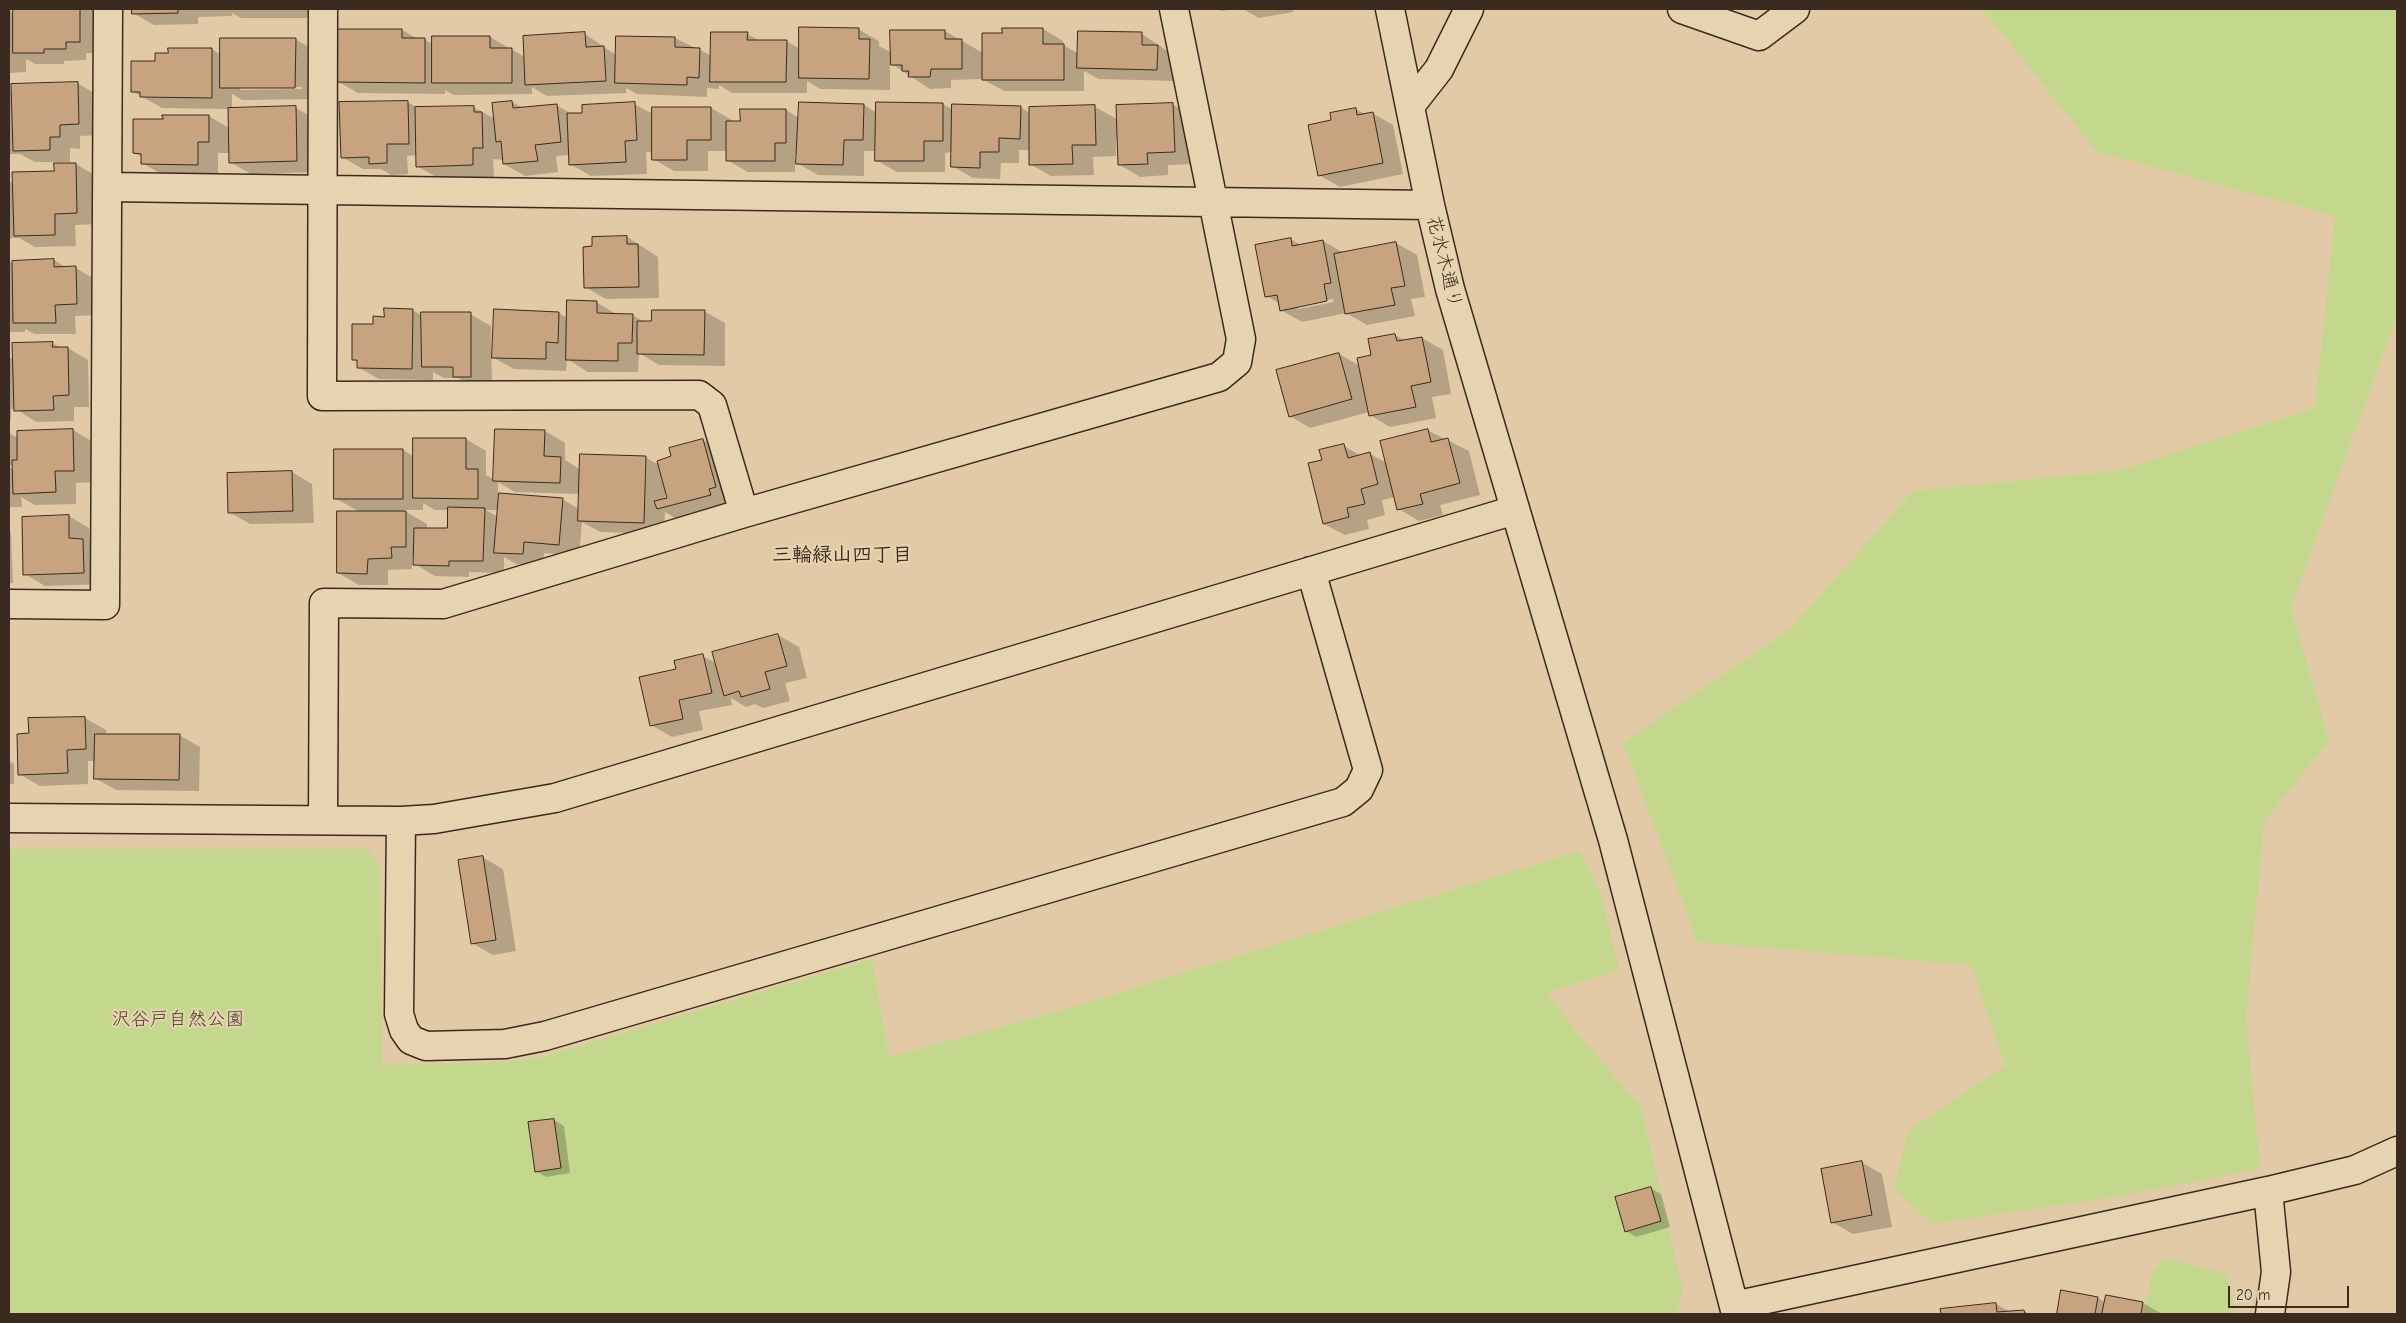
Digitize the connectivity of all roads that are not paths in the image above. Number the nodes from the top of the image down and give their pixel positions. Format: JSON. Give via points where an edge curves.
{"nodes":[{"id":1,"x":108,"y":9,"type":"edge"},
{"id":2,"x":323,"y":9,"type":"edge"},
{"id":3,"x":1174,"y":9,"type":"edge"},
{"id":4,"x":1390,"y":9,"type":"edge"},
{"id":5,"x":1469,"y":9,"type":"edge"},
{"id":6,"x":1682,"y":9,"type":"edge"},
{"id":7,"x":1795,"y":9,"type":"edge"},
{"id":8,"x":1410,"y":106,"type":"junction"},
{"id":9,"x":107,"y":187,"type":"junction"},
{"id":10,"x":323,"y":190,"type":"junction"},
{"id":11,"x":1213,"y":202,"type":"junction"},
{"id":12,"x":1430,"y":205,"type":"junction"},
{"id":13,"x":1515,"y":510,"type":"junction"},
{"id":14,"x":744,"y":514,"type":"junction"},
{"id":15,"x":1311,"y":571,"type":"junction"},
{"id":16,"x":9,"y":604,"type":"edge"},
{"id":17,"x":9,"y":818,"type":"edge"},
{"id":18,"x":323,"y":820,"type":"junction"},
{"id":19,"x":401,"y":821,"type":"junction"},
{"id":20,"x":2397,"y":1151,"type":"edge"},
{"id":21,"x":2268,"y":1191,"type":"junction"},
{"id":22,"x":1735,"y":1310,"type":"edge"},
{"id":23,"x":2270,"y":1314,"type":"edge"}],
"edges":[{"from":1,"to":9,"type":"street"},
{"from":2,"to":10,"type":"street"},
{"from":3,"to":11,"type":"street"},
{"from":4,"to":8,"type":"street","name":"花水木通り"},
{"from":5,"to":8,"type":"street","via":[[1440,69]]},
{"from":6,"to":7,"type":"street","via":[[1759,36]]},
{"from":8,"to":12,"type":"street","name":"花水木通り"},
{"from":9,"to":10,"type":"street"},
{"from":9,"to":16,"type":"street","via":[[105,605]]},
{"from":10,"to":11,"type":"street"},
{"from":10,"to":14,"type":"street","via":[[322,396],[699,395],[712,405]]},
{"from":11,"to":12,"type":"street"},
{"from":11,"to":14,"type":"street","via":[[1240,339],[1236,362],[1219,377]]},
{"from":12,"to":13,"type":"street","name":"花水木通り","via":[[1450,289]]},
{"from":13,"to":15,"type":"street"},
{"from":13,"to":22,"type":"street","name":"花水木通り","via":[[1613,840]]},
{"from":14,"to":18,"type":"street","via":[[443,604],[324,603]]},
{"from":15,"to":19,"type":"street","via":[[555,798],[434,819]]},
{"from":15,"to":19,"type":"street","via":[[1368,770],[1359,789],[1343,802],[545,1036],[505,1044],[426,1046],[411,1040],[404,1030],[399,1014]]},
{"from":17,"to":18,"type":"street"},
{"from":18,"to":19,"type":"street"},
{"from":20,"to":21,"type":"street","via":[[2356,1170]]},
{"from":21,"to":22,"type":"street"},
{"from":21,"to":23,"type":"street","via":[[2276,1272]]}]}
